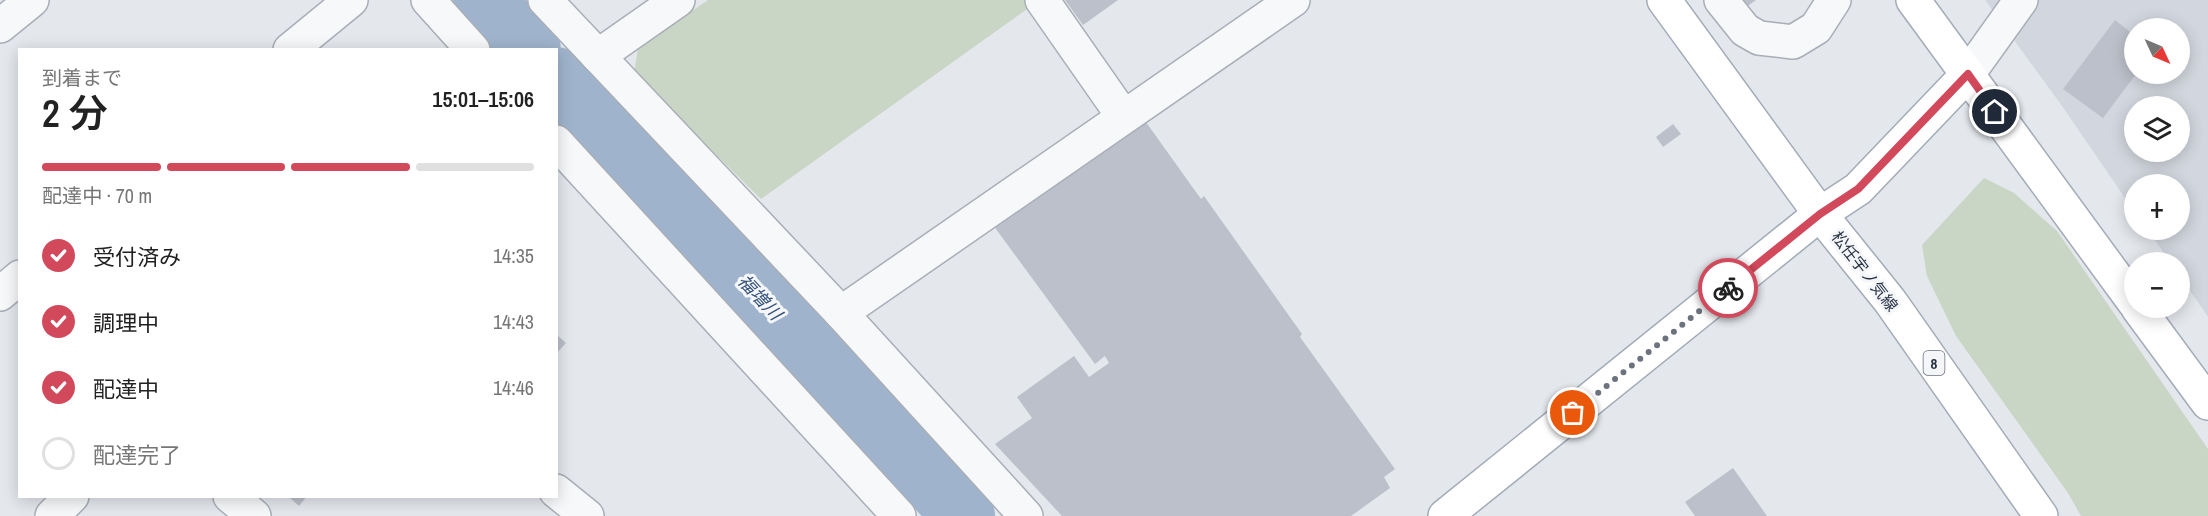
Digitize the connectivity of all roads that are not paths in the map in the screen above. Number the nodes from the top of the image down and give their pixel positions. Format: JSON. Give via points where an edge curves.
{"nodes":[{"id":1,"x":32,"y":0,"type":"edge"},
{"id":2,"x":351,"y":0,"type":"edge"},
{"id":3,"x":428,"y":0,"type":"edge"},
{"id":4,"x":545,"y":0,"type":"edge"},
{"id":5,"x":678,"y":0,"type":"edge"},
{"id":6,"x":1042,"y":0,"type":"edge"},
{"id":7,"x":1293,"y":0,"type":"edge"},
{"id":8,"x":1664,"y":0,"type":"edge"},
{"id":9,"x":1721,"y":0,"type":"edge"},
{"id":10,"x":1834,"y":0,"type":"edge"},
{"id":11,"x":1914,"y":0,"type":"edge"},
{"id":12,"x":2021,"y":0,"type":"edge"},
{"id":13,"x":0,"y":26,"type":"edge"},
{"id":14,"x":293,"y":48,"type":"edge"},
{"id":15,"x":471,"y":48,"type":"edge"},
{"id":16,"x":598,"y":56,"type":"junction"},
{"id":17,"x":1968,"y":74,"type":"junction"},
{"id":18,"x":1123,"y":116,"type":"junction"},
{"id":19,"x":558,"y":144,"type":"edge"},
{"id":20,"x":1820,"y":214,"type":"junction"},
{"id":21,"x":18,"y":279,"type":"edge"},
{"id":22,"x":2124,"y":288,"type":"edge"},
{"id":23,"x":0,"y":294,"type":"edge"},
{"id":24,"x":842,"y":313,"type":"junction"},
{"id":25,"x":2145,"y":318,"type":"edge"},
{"id":26,"x":2208,"y":403,"type":"edge"},
{"id":27,"x":558,"y":493,"type":"edge"},
{"id":28,"x":70,"y":498,"type":"edge"},
{"id":29,"x":232,"y":498,"type":"edge"},
{"id":30,"x":52,"y":516,"type":"edge"},
{"id":31,"x":254,"y":516,"type":"edge"},
{"id":32,"x":587,"y":516,"type":"edge"},
{"id":33,"x":899,"y":516,"type":"edge"},
{"id":34,"x":1026,"y":516,"type":"edge"},
{"id":35,"x":1445,"y":516,"type":"edge"},
{"id":36,"x":2041,"y":516,"type":"edge"}],
"edges":[{"from":1,"to":13,"type":"street"},
{"from":2,"to":14,"type":"street"},
{"from":3,"to":15,"type":"street"},
{"from":4,"to":16,"type":"street"},
{"from":5,"to":16,"type":"street"},
{"from":6,"to":18,"type":"street"},
{"from":7,"to":18,"type":"street"},
{"from":8,"to":20,"type":"main road","name":"松任宇ノ気線","number":"8"},
{"from":9,"to":10,"type":"street","via":[[1745,30],[1759,38],[1793,42],[1816,28]]},
{"from":11,"to":17,"type":"main road"},
{"from":12,"to":17,"type":"street"},
{"from":16,"to":24,"type":"street"},
{"from":17,"to":20,"type":"main road","via":[[1858,189]]},
{"from":17,"to":22,"type":"main road"},
{"from":18,"to":24,"type":"street"},
{"from":19,"to":33,"type":"street"},
{"from":20,"to":35,"type":"main road"},
{"from":20,"to":36,"type":"main road","name":"松任宇ノ気線","number":"8","via":[[1890,301]]},
{"from":21,"to":23,"type":"street"},
{"from":24,"to":34,"type":"street"},
{"from":25,"to":26,"type":"main road"},
{"from":27,"to":32,"type":"street"},
{"from":28,"to":30,"type":"street"},
{"from":29,"to":31,"type":"street"}]}
